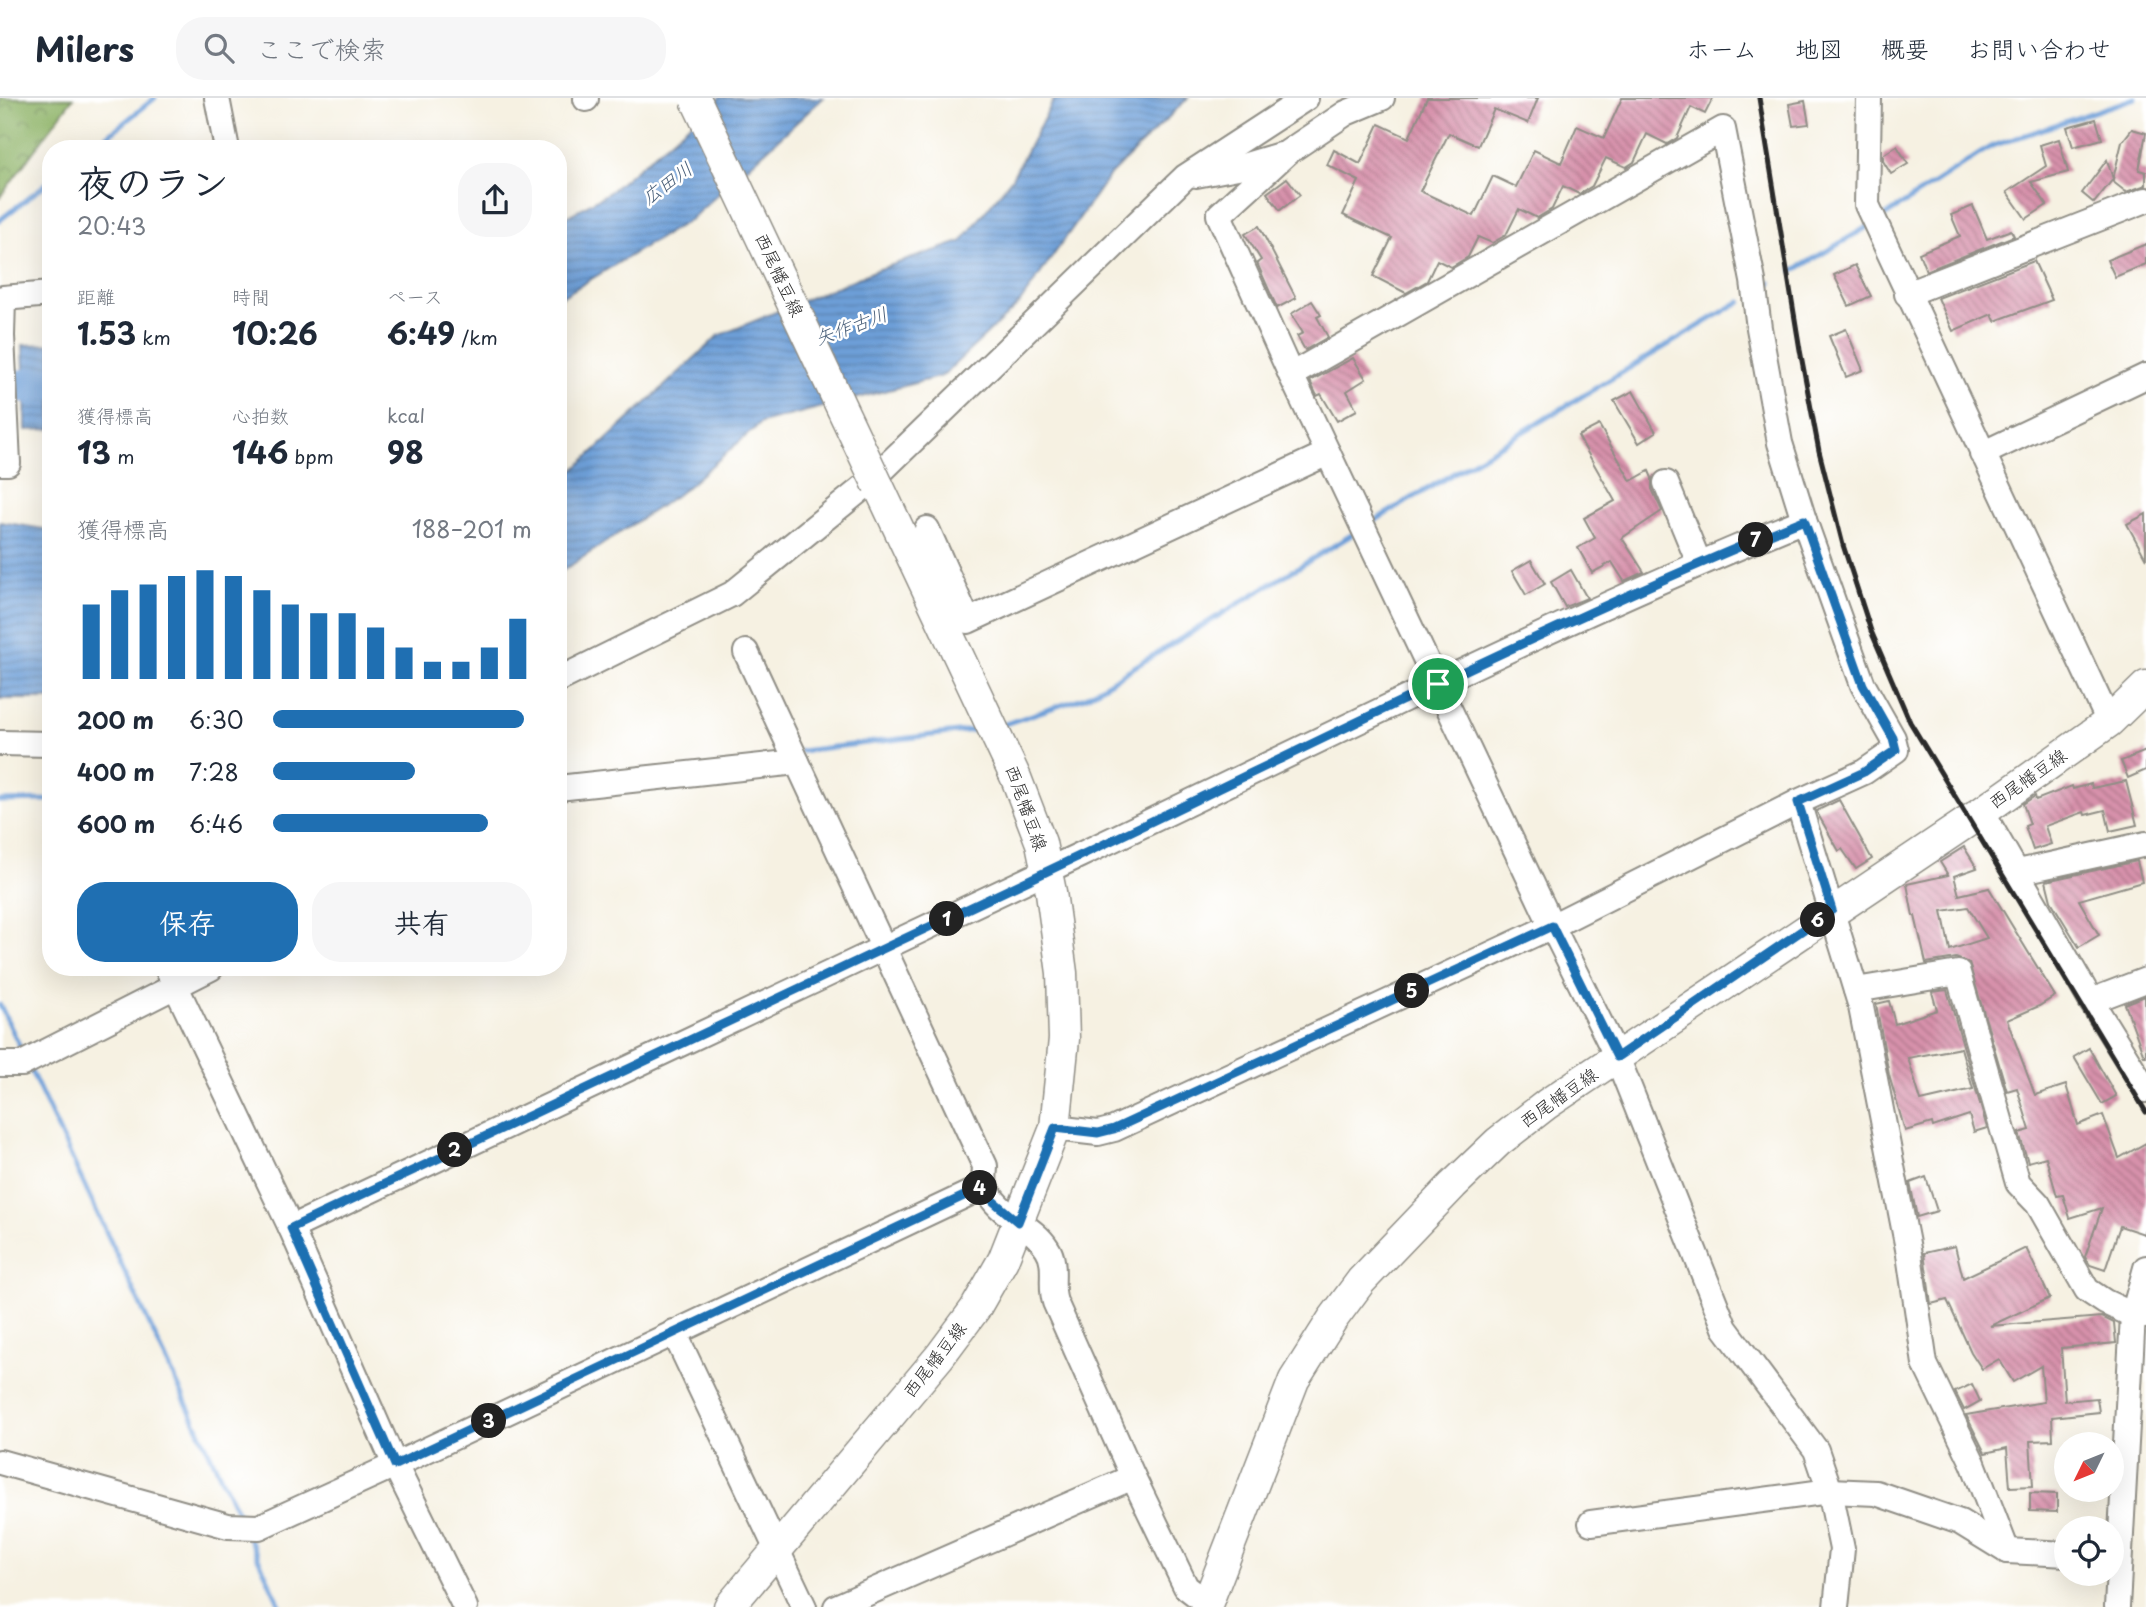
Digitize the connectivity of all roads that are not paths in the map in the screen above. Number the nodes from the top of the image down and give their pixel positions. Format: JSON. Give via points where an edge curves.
{"nodes":[{"id":1,"x":217,"y":98,"type":"edge"},
{"id":2,"x":695,"y":98,"type":"edge"},
{"id":3,"x":1306,"y":98,"type":"edge"},
{"id":4,"x":1382,"y":98,"type":"edge"},
{"id":5,"x":1869,"y":98,"type":"edge"},
{"id":6,"x":225,"y":140,"type":"edge"},
{"id":7,"x":1288,"y":152,"type":"junction"},
{"id":8,"x":1185,"y":177,"type":"junction"},
{"id":9,"x":2143,"y":208,"type":"edge"},
{"id":10,"x":1907,"y":294,"type":"junction"},
{"id":11,"x":42,"y":295,"type":"edge"},
{"id":12,"x":2,"y":336,"type":"edge"},
{"id":13,"x":1291,"y":375,"type":"junction"},
{"id":14,"x":2146,"y":376,"type":"edge"},
{"id":15,"x":1328,"y":453,"type":"junction"},
{"id":16,"x":1982,"y":454,"type":"junction"},
{"id":17,"x":4,"y":463,"type":"edge"},
{"id":18,"x":1665,"y":483,"type":"dead end"},
{"id":19,"x":1804,"y":520,"type":"junction"},
{"id":20,"x":927,"y":529,"type":"dead end"},
{"id":21,"x":1699,"y":563,"type":"junction"},
{"id":22,"x":746,"y":652,"type":"dead end"},
{"id":23,"x":567,"y":676,"type":"edge"},
{"id":24,"x":1438,"y":684,"type":"junction"},
{"id":25,"x":2146,"y":685,"type":"edge"},
{"id":26,"x":2109,"y":722,"type":"junction"},
{"id":27,"x":0,"y":743,"type":"edge"},
{"id":28,"x":42,"y":744,"type":"edge"},
{"id":29,"x":792,"y":752,"type":"junction"},
{"id":30,"x":567,"y":787,"type":"edge"},
{"id":31,"x":1798,"y":802,"type":"junction"},
{"id":32,"x":1982,"y":812,"type":"junction"},
{"id":33,"x":2146,"y":844,"type":"edge"},
{"id":34,"x":1047,"y":872,"type":"junction"},
{"id":35,"x":2018,"y":872,"type":"junction"},
{"id":36,"x":1832,"y":910,"type":"junction"},
{"id":37,"x":1552,"y":926,"type":"junction"},
{"id":38,"x":883,"y":950,"type":"junction"},
{"id":39,"x":171,"y":976,"type":"edge"},
{"id":40,"x":2146,"y":980,"type":"edge"},
{"id":41,"x":1856,"y":989,"type":"junction"},
{"id":42,"x":2091,"y":1001,"type":"junction"},
{"id":43,"x":1617,"y":1057,"type":"junction"},
{"id":44,"x":20,"y":1062,"type":"edge"},
{"id":45,"x":2146,"y":1090,"type":"edge"},
{"id":46,"x":1055,"y":1128,"type":"junction"},
{"id":47,"x":985,"y":1186,"type":"junction"},
{"id":48,"x":1018,"y":1222,"type":"junction"},
{"id":49,"x":291,"y":1228,"type":"junction"},
{"id":50,"x":2146,"y":1268,"type":"edge"},
{"id":51,"x":2140,"y":1316,"type":"edge"},
{"id":52,"x":674,"y":1332,"type":"junction"},
{"id":53,"x":0,"y":1462,"type":"edge"},
{"id":54,"x":395,"y":1465,"type":"junction"},
{"id":55,"x":1133,"y":1477,"type":"junction"},
{"id":56,"x":1830,"y":1491,"type":"junction"},
{"id":57,"x":2120,"y":1516,"type":"edge"},
{"id":58,"x":1591,"y":1523,"type":"dead end"},
{"id":59,"x":776,"y":1550,"type":"junction"},
{"id":60,"x":2007,"y":1551,"type":"junction"},
{"id":61,"x":2054,"y":1553,"type":"edge"},
{"id":62,"x":2117,"y":1586,"type":"edge"},
{"id":63,"x":1207,"y":1605,"type":"edge"},
{"id":64,"x":466,"y":1607,"type":"edge"},
{"id":65,"x":729,"y":1607,"type":"edge"},
{"id":66,"x":803,"y":1607,"type":"edge"},
{"id":67,"x":836,"y":1607,"type":"edge"},
{"id":68,"x":1836,"y":1607,"type":"edge"},
{"id":69,"x":2117,"y":1607,"type":"edge"}],
"edges":[{"from":1,"to":6,"type":"street"},
{"from":2,"to":34,"type":"main road","name":"西尾幡豆線","bridge":true,"via":[[1016,778]]},
{"from":3,"to":8,"type":"street"},
{"from":4,"to":7,"type":"street","via":[[1346,113]]},
{"from":5,"to":10,"type":"street","via":[[1867,205]]},
{"from":7,"to":8,"type":"street"},
{"from":7,"to":13,"type":"street","via":[[1219,215]]},
{"from":8,"to":23,"type":"street","via":[[872,481],[732,594]]},
{"from":9,"to":10,"type":"street"},
{"from":10,"to":16,"type":"street"},
{"from":11,"to":12,"type":"street","via":[[3,298]]},
{"from":12,"to":17,"type":"street"},
{"from":13,"to":15,"type":"street"},
{"from":13,"to":19,"type":"street","via":[[1723,130],[1780,443]]},
{"from":14,"to":16,"type":"street"},
{"from":15,"to":20,"type":"street","via":[[968,621]]},
{"from":15,"to":24,"type":"street"},
{"from":16,"to":26,"type":"street"},
{"from":18,"to":21,"type":"street"},
{"from":19,"to":21,"type":"street"},
{"from":19,"to":31,"type":"street","via":[[1863,685],[1896,750],[1864,772]]},
{"from":21,"to":24,"type":"street"},
{"from":22,"to":29,"type":"street"},
{"from":24,"to":34,"type":"street"},
{"from":24,"to":37,"type":"street"},
{"from":25,"to":26,"type":"main road","name":"西尾幡豆線"},
{"from":26,"to":32,"type":"main road","name":"西尾幡豆線"},
{"from":27,"to":28,"type":"street"},
{"from":29,"to":30,"type":"street"},
{"from":29,"to":38,"type":"street"},
{"from":31,"to":36,"type":"street"},
{"from":31,"to":37,"type":"street"},
{"from":32,"to":35,"type":"street"},
{"from":32,"to":36,"type":"main road","name":"西尾幡豆線"},
{"from":33,"to":35,"type":"street"},
{"from":34,"to":38,"type":"street"},
{"from":34,"to":46,"type":"main road","name":"西尾幡豆線","via":[[1062,973],[1064,1039]]},
{"from":35,"to":42,"type":"street"},
{"from":36,"to":41,"type":"street"},
{"from":36,"to":43,"type":"main road","name":"西尾幡豆線"},
{"from":37,"to":43,"type":"street"},
{"from":37,"to":46,"type":"street","via":[[1114,1129],[1098,1133]]},
{"from":38,"to":47,"type":"street","via":[[985,1166]]},
{"from":38,"to":49,"type":"street"},
{"from":39,"to":44,"type":"street"},
{"from":39,"to":49,"type":"street"},
{"from":40,"to":42,"type":"street"},
{"from":41,"to":51,"type":"street","via":[[1958,974],[2018,1183],[2038,1204],[2087,1290]]},
{"from":41,"to":60,"type":"street","via":[[1909,1254],[1925,1364],[1973,1463]]},
{"from":42,"to":45,"type":"street"},
{"from":43,"to":56,"type":"street","via":[[1725,1328],[1816,1450]]},
{"from":43,"to":63,"type":"main road","name":"西尾幡豆線","via":[[1498,1142],[1361,1281],[1294,1380]]},
{"from":46,"to":48,"type":"main road","name":"西尾幡豆線"},
{"from":47,"to":48,"type":"street","via":[[993,1201]]},
{"from":47,"to":52,"type":"street"},
{"from":48,"to":55,"type":"street","via":[[1049,1250],[1052,1294]]},
{"from":48,"to":59,"type":"main road","name":"西尾幡豆線","via":[[990,1284],[960,1331]]},
{"from":49,"to":54,"type":"street"},
{"from":50,"to":51,"type":"street"},
{"from":51,"to":57,"type":"street"},
{"from":52,"to":54,"type":"street"},
{"from":52,"to":59,"type":"street"},
{"from":53,"to":54,"type":"street","via":[[230,1526],[256,1527]]},
{"from":54,"to":64,"type":"street"},
{"from":55,"to":63,"type":"street","via":[[1186,1587]]},
{"from":55,"to":67,"type":"street"},
{"from":56,"to":58,"type":"street"},
{"from":56,"to":60,"type":"street","via":[[1876,1493],[1960,1522]]},
{"from":56,"to":68,"type":"street","via":[[1842,1549]]},
{"from":59,"to":65,"type":"main road","name":"西尾幡豆線"},
{"from":59,"to":66,"type":"street"},
{"from":60,"to":61,"type":"street"},
{"from":62,"to":69,"type":"street"}]}
